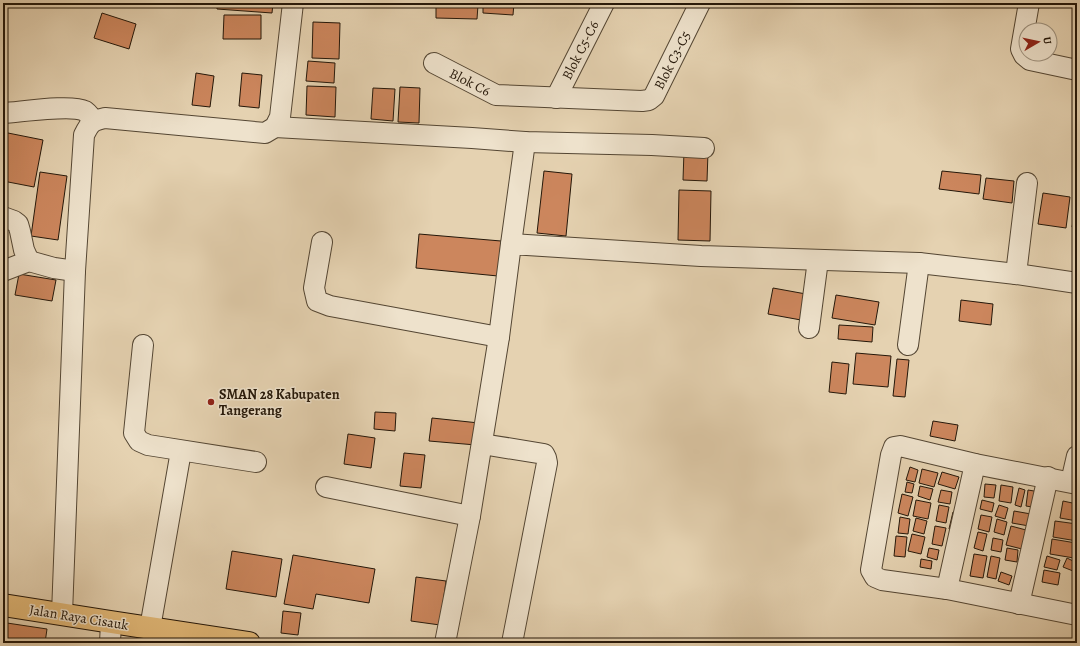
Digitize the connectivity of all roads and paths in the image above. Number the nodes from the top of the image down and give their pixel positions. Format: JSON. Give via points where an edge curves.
{"nodes":[{"id":1,"x":293,"y":3,"type":"edge"},
{"id":2,"x":604,"y":3,"type":"edge"},
{"id":3,"x":700,"y":3,"type":"edge"},
{"id":4,"x":1028,"y":3,"type":"edge"},
{"id":5,"x":434,"y":64,"type":"dead end"},
{"id":6,"x":1077,"y":70,"type":"edge"},
{"id":7,"x":654,"y":96,"type":"joint"},
{"id":8,"x":556,"y":98,"type":"junction"},
{"id":9,"x":3,"y":114,"type":"edge"},
{"id":10,"x":94,"y":121,"type":"junction"},
{"id":11,"x":276,"y":127,"type":"junction"},
{"id":12,"x":525,"y":142,"type":"junction"},
{"id":13,"x":704,"y":148,"type":"dead end"},
{"id":14,"x":1027,"y":183,"type":"dead end"},
{"id":15,"x":3,"y":217,"type":"edge"},
{"id":16,"x":322,"y":242,"type":"dead end"},
{"id":17,"x":511,"y":244,"type":"junction"},
{"id":18,"x":818,"y":260,"type":"junction"},
{"id":19,"x":30,"y":261,"type":"junction"},
{"id":20,"x":919,"y":263,"type":"junction"},
{"id":21,"x":3,"y":272,"type":"edge"},
{"id":22,"x":75,"y":272,"type":"junction"},
{"id":23,"x":1016,"y":274,"type":"junction"},
{"id":24,"x":1077,"y":283,"type":"edge"},
{"id":25,"x":809,"y":328,"type":"dead end"},
{"id":26,"x":499,"y":337,"type":"junction"},
{"id":27,"x":908,"y":345,"type":"dead end"},
{"id":28,"x":143,"y":346,"type":"dead end"},
{"id":29,"x":482,"y":444,"type":"junction"},
{"id":30,"x":181,"y":450,"type":"junction"},
{"id":31,"x":1077,"y":456,"type":"edge"},
{"id":32,"x":256,"y":462,"type":"dead end"},
{"id":33,"x":976,"y":464,"type":"junction"},
{"id":34,"x":1048,"y":477,"type":"junction"},
{"id":35,"x":1074,"y":483,"type":"edge"},
{"id":36,"x":326,"y":487,"type":"dead end"},
{"id":37,"x":470,"y":516,"type":"junction"},
{"id":38,"x":948,"y":589,"type":"junction"},
{"id":39,"x":1019,"y":604,"type":"junction"},
{"id":40,"x":3,"y":605,"type":"edge"},
{"id":41,"x":62,"y":614,"type":"junction"},
{"id":42,"x":1077,"y":615,"type":"edge"},
{"id":43,"x":150,"y":628,"type":"junction"},
{"id":44,"x":110,"y":633,"type":"edge"},
{"id":45,"x":249,"y":643,"type":"edge"},
{"id":46,"x":444,"y":643,"type":"edge"},
{"id":47,"x":512,"y":643,"type":"edge"}],
"edges":[{"from":1,"to":11,"type":"street","via":[[280,117]]},
{"from":2,"to":8,"type":"street","name":"Blok C5-C6"},
{"from":3,"to":7,"type":"street","name":"Blok C3-C5"},
{"from":4,"to":6,"type":"street","via":[[1021,49],[1024,55],[1030,60]]},
{"from":5,"to":8,"type":"street","name":"Blok C6","via":[[496,95]]},
{"from":7,"to":8,"type":"street","name":"Blok C6","via":[[642,101]]},
{"from":9,"to":10,"type":"street","via":[[64,108],[84,111]]},
{"from":10,"to":11,"type":"street","via":[[105,118],[265,132]]},
{"from":10,"to":22,"type":"street","via":[[84,135]]},
{"from":11,"to":12,"type":"street"},
{"from":12,"to":13,"type":"street"},
{"from":12,"to":17,"type":"street"},
{"from":14,"to":23,"type":"street"},
{"from":15,"to":19,"type":"street","via":[[18,224],[24,250]]},
{"from":16,"to":26,"type":"street","via":[[314,288],[317,301],[330,306]]},
{"from":17,"to":18,"type":"street","via":[[701,256]]},
{"from":17,"to":26,"type":"street"},
{"from":18,"to":20,"type":"street"},
{"from":18,"to":25,"type":"street"},
{"from":19,"to":21,"type":"street"},
{"from":19,"to":22,"type":"street"},
{"from":20,"to":23,"type":"street"},
{"from":20,"to":27,"type":"street"},
{"from":22,"to":41,"type":"street"},
{"from":23,"to":24,"type":"street"},
{"from":26,"to":29,"type":"street"},
{"from":28,"to":30,"type":"street","via":[[134,433],[139,441],[148,445]]},
{"from":29,"to":37,"type":"street"},
{"from":29,"to":47,"type":"street","via":[[544,454],[547,463]]},
{"from":30,"to":32,"type":"street"},
{"from":30,"to":43,"type":"street"},
{"from":31,"to":35,"type":"street"},
{"from":33,"to":34,"type":"street"},
{"from":33,"to":38,"type":"street"},
{"from":33,"to":38,"type":"street","via":[[900,446],[894,447],[890,455],[871,570],[882,580]]},
{"from":34,"to":35,"type":"street"},
{"from":34,"to":39,"type":"street"},
{"from":36,"to":37,"type":"street"},
{"from":37,"to":46,"type":"street"},
{"from":38,"to":39,"type":"street"},
{"from":39,"to":42,"type":"street"},
{"from":40,"to":41,"type":"main road","name":"Jalan Raya Cisauk"},
{"from":41,"to":44,"type":"main road","name":"Jalan Raya Cisauk"},
{"from":43,"to":44,"type":"main road","name":"Jalan Raya Cisauk"},
{"from":43,"to":45,"type":"main road","name":"Jalan Raya Cisauk"}]}
